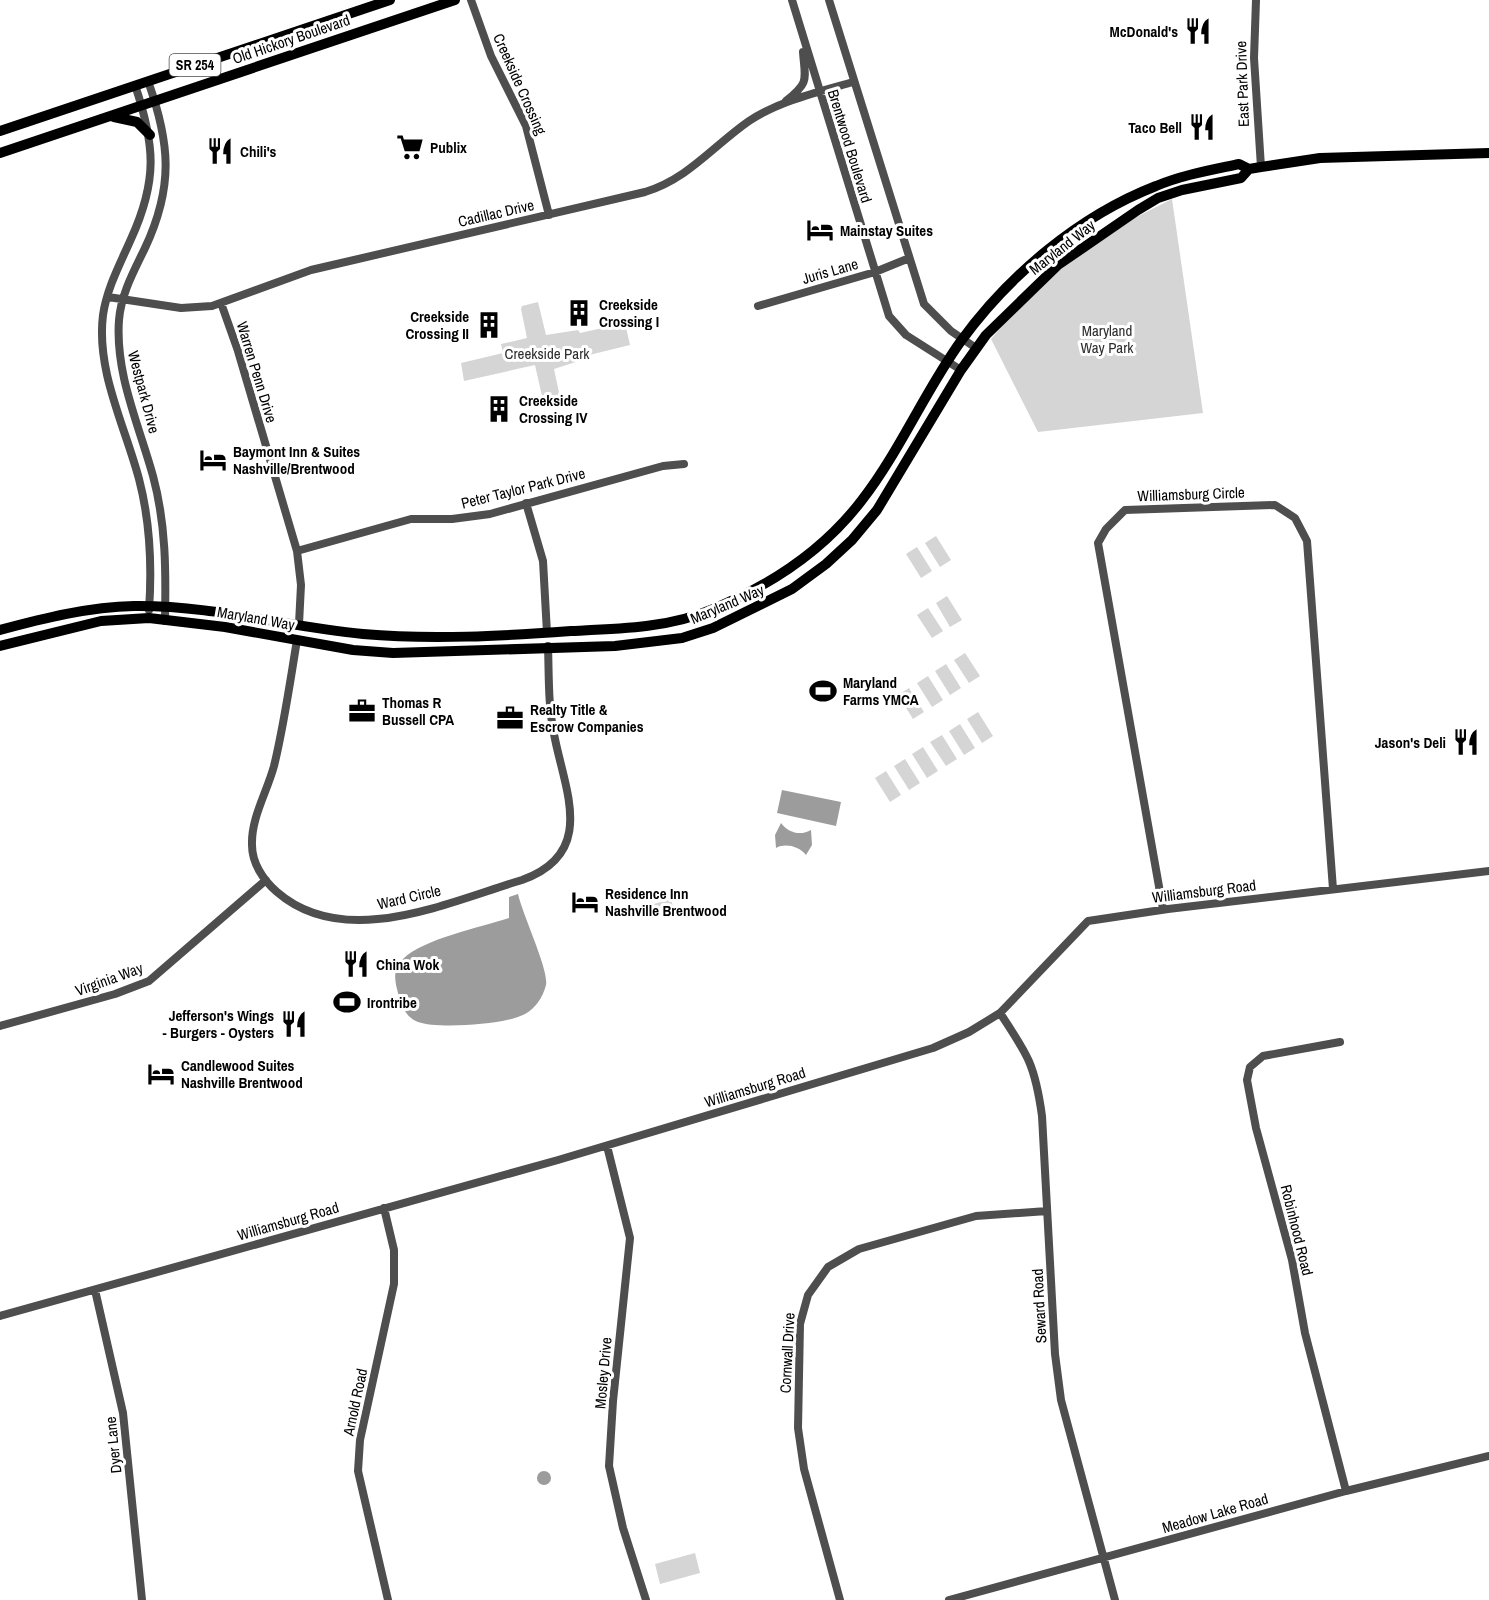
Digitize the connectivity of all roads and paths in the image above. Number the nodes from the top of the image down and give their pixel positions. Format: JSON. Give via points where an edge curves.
{"nodes":[{"id":1,"x":390,"y":0,"type":"edge"},
{"id":2,"x":455,"y":0,"type":"edge"},
{"id":3,"x":471,"y":0,"type":"edge"},
{"id":4,"x":792,"y":0,"type":"edge"},
{"id":5,"x":829,"y":0,"type":"edge"},
{"id":6,"x":1256,"y":0,"type":"edge"},
{"id":7,"x":804,"y":42,"type":"junction"},
{"id":8,"x":148,"y":81,"type":"junction"},
{"id":9,"x":853,"y":82,"type":"junction"},
{"id":10,"x":135,"y":85,"type":"junction"},
{"id":11,"x":820,"y":92,"type":"junction"},
{"id":12,"x":155,"y":101,"type":"junction"},
{"id":13,"x":141,"y":105,"type":"junction"},
{"id":14,"x":780,"y":106,"type":"junction"},
{"id":15,"x":108,"y":117,"type":"junction"},
{"id":16,"x":0,"y":131,"type":"edge"},
{"id":17,"x":150,"y":135,"type":"junction"},
{"id":18,"x":0,"y":153,"type":"edge"},
{"id":19,"x":1489,"y":153,"type":"edge"},
{"id":20,"x":1261,"y":167,"type":"junction"},
{"id":21,"x":1249,"y":169,"type":"junction"},
{"id":22,"x":1102,"y":212,"type":"junction"},
{"id":23,"x":549,"y":215,"type":"junction"},
{"id":24,"x":1112,"y":227,"type":"junction"},
{"id":25,"x":907,"y":259,"type":"junction"},
{"id":26,"x":875,"y":272,"type":"junction"},
{"id":27,"x":108,"y":297,"type":"junction"},
{"id":28,"x":122,"y":300,"type":"junction"},
{"id":29,"x":221,"y":303,"type":"junction"},
{"id":30,"x":758,"y":306,"type":"dead end"},
{"id":31,"x":963,"y":339,"type":"junction"},
{"id":32,"x":976,"y":348,"type":"junction"},
{"id":33,"x":947,"y":361,"type":"junction"},
{"id":34,"x":961,"y":369,"type":"junction"},
{"id":35,"x":126,"y":384,"type":"junction"},
{"id":36,"x":111,"y":388,"type":"junction"},
{"id":37,"x":684,"y":464,"type":"dead end"},
{"id":38,"x":871,"y":487,"type":"junction"},
{"id":39,"x":885,"y":497,"type":"junction"},
{"id":40,"x":526,"y":503,"type":"junction"},
{"id":41,"x":822,"y":542,"type":"junction"},
{"id":42,"x":297,"y":551,"type":"junction"},
{"id":43,"x":834,"y":557,"type":"junction"},
{"id":44,"x":165,"y":609,"type":"junction"},
{"id":45,"x":149,"y":612,"type":"junction"},
{"id":46,"x":678,"y":620,"type":"junction"},
{"id":47,"x":165,"y":621,"type":"junction"},
{"id":48,"x":299,"y":624,"type":"junction"},
{"id":49,"x":0,"y":630,"type":"edge"},
{"id":50,"x":547,"y":633,"type":"junction"},
{"id":51,"x":682,"y":639,"type":"junction"},
{"id":52,"x":297,"y":640,"type":"junction"},
{"id":53,"x":0,"y":646,"type":"edge"},
{"id":54,"x":548,"y":646,"type":"junction"},
{"id":55,"x":1489,"y":871,"type":"edge"},
{"id":56,"x":266,"y":880,"type":"junction"},
{"id":57,"x":1333,"y":889,"type":"junction"},
{"id":58,"x":1163,"y":909,"type":"junction"},
{"id":59,"x":1000,"y":1013,"type":"junction"},
{"id":60,"x":0,"y":1026,"type":"edge"},
{"id":61,"x":1340,"y":1042,"type":"dead end"},
{"id":62,"x":607,"y":1146,"type":"junction"},
{"id":63,"x":384,"y":1208,"type":"junction"},
{"id":64,"x":1047,"y":1211,"type":"junction"},
{"id":65,"x":95,"y":1290,"type":"junction"},
{"id":66,"x":0,"y":1316,"type":"edge"},
{"id":67,"x":1489,"y":1456,"type":"edge"},
{"id":68,"x":1346,"y":1491,"type":"junction"},
{"id":69,"x":1103,"y":1560,"type":"junction"},
{"id":70,"x":142,"y":1600,"type":"edge"},
{"id":71,"x":388,"y":1600,"type":"edge"},
{"id":72,"x":646,"y":1600,"type":"edge"},
{"id":73,"x":840,"y":1600,"type":"edge"},
{"id":74,"x":949,"y":1600,"type":"edge"},
{"id":75,"x":1115,"y":1600,"type":"edge"}],
"edges":[{"from":1,"to":8,"type":"main road","name":"Old Hickory Boulevard","number":"SR 254"},
{"from":2,"to":12,"type":"main road","name":"Old Hickory Boulevard","number":"SR 254"},
{"from":3,"to":23,"type":"street","name":"Creekside Crossing","via":[[491,56],[526,126]]},
{"from":4,"to":7,"type":"street","name":"Brentwood Boulevard"},
{"from":5,"to":9,"type":"street","name":"Brentwood Boulevard"},
{"from":6,"to":20,"type":"street","name":"East Park Drive","via":[[1254,58]]},
{"from":7,"to":11,"type":"street","name":"Brentwood Boulevard"},
{"from":7,"to":14,"type":"street","via":[[806,80]]},
{"from":8,"to":10,"type":"main road","name":"Old Hickory Boulevard","number":"SR 254"},
{"from":8,"to":12,"type":"street","name":"Westpark Drive"},
{"from":9,"to":11,"type":"street","name":"Cadillac Drive"},
{"from":9,"to":25,"type":"street","name":"Brentwood Boulevard"},
{"from":10,"to":13,"type":"street","name":"Westpark Drive"},
{"from":10,"to":16,"type":"main road","name":"Old Hickory Boulevard","number":"SR 254"},
{"from":11,"to":14,"type":"street","name":"Cadillac Drive"},
{"from":11,"to":26,"type":"street","name":"Brentwood Boulevard"},
{"from":12,"to":13,"type":"main road","name":"Old Hickory Boulevard","number":"SR 254"},
{"from":12,"to":28,"type":"street","name":"Westpark Drive","via":[[166,145],[167,176],[162,204]]},
{"from":13,"to":15,"type":"main road","name":"Old Hickory Boulevard","number":"SR 254"},
{"from":13,"to":17,"type":"street","name":"Westpark Drive"},
{"from":14,"to":23,"type":"street","name":"Cadillac Drive","via":[[747,123],[670,183]]},
{"from":15,"to":17,"type":"main road","via":[[137,122]]},
{"from":15,"to":18,"type":"main road","name":"Old Hickory Boulevard","number":"SR 254"},
{"from":17,"to":27,"type":"street","name":"Westpark Drive","via":[[150,182],[145,205],[114,274]]},
{"from":19,"to":20,"type":"main road","name":"Maryland Way","via":[[1320,158]]},
{"from":20,"to":21,"type":"main road","name":"Maryland Way"},
{"from":21,"to":22,"type":"main road","name":"Maryland Way","via":[[1239,164],[1179,178]]},
{"from":21,"to":24,"type":"main road","name":"Maryland Way","via":[[1241,178],[1158,198]]},
{"from":22,"to":24,"type":"main road"},
{"from":22,"to":31,"type":"main road","name":"Maryland Way","via":[[1049,249],[999,294]]},
{"from":23,"to":29,"type":"street","name":"Cadillac Drive","via":[[311,270]]},
{"from":24,"to":32,"type":"main road","name":"Maryland Way","via":[[1058,265]]},
{"from":25,"to":26,"type":"street","name":"Juris Lane"},
{"from":25,"to":31,"type":"street","name":"Brentwood Boulevard","via":[[924,304]]},
{"from":26,"to":30,"type":"street","name":"Juris Lane"},
{"from":26,"to":33,"type":"street","name":"Brentwood Boulevard","via":[[889,316],[906,335]]},
{"from":27,"to":28,"type":"street","name":"Cadillac Drive"},
{"from":27,"to":36,"type":"street","name":"Westpark Drive","via":[[103,315],[103,347]]},
{"from":28,"to":29,"type":"street","name":"Cadillac Drive","via":[[190,309]]},
{"from":28,"to":35,"type":"street","name":"Westpark Drive","via":[[118,348]]},
{"from":29,"to":42,"type":"street","name":"Warren Penn Drive"},
{"from":31,"to":32,"type":"street","name":"Brentwood Boulevard"},
{"from":31,"to":33,"type":"main road","name":"Maryland Way"},
{"from":32,"to":34,"type":"main road","name":"Maryland Way"},
{"from":33,"to":34,"type":"street","name":"Brentwood Boulevard"},
{"from":33,"to":38,"type":"main road","name":"Maryland Way"},
{"from":34,"to":39,"type":"main road","name":"Maryland Way"},
{"from":35,"to":36,"type":"street"},
{"from":35,"to":44,"type":"street","name":"Westpark Drive","via":[[162,516]]},
{"from":36,"to":45,"type":"street","name":"Westpark Drive","via":[[139,480],[146,518]]},
{"from":37,"to":40,"type":"street","name":"Peter Taylor Park Drive"},
{"from":38,"to":39,"type":"main road"},
{"from":38,"to":41,"type":"main road","name":"Maryland Way"},
{"from":39,"to":43,"type":"main road","name":"Maryland Way"},
{"from":40,"to":42,"type":"street","name":"Peter Taylor Park Drive","via":[[490,514],[411,519]]},
{"from":40,"to":50,"type":"street","via":[[543,561]]},
{"from":41,"to":43,"type":"main road"},
{"from":41,"to":46,"type":"main road","name":"Maryland Way","via":[[759,588]]},
{"from":42,"to":48,"type":"street","name":"Warren Penn Drive","via":[[301,585]]},
{"from":43,"to":51,"type":"main road","name":"Maryland Way","via":[[773,600],[727,623]]},
{"from":44,"to":45,"type":"main road","name":"Maryland Way"},
{"from":44,"to":47,"type":"street","name":"Westpark Drive"},
{"from":44,"to":48,"type":"main road","name":"Maryland Way"},
{"from":45,"to":47,"type":"main road","name":"Maryland Way"},
{"from":45,"to":49,"type":"main road","name":"Maryland Way","via":[[99,609]]},
{"from":45,"to":53,"type":"main road","name":"Maryland Way"},
{"from":46,"to":50,"type":"main road","name":"Maryland Way"},
{"from":46,"to":51,"type":"main road"},
{"from":47,"to":52,"type":"main road","name":"Maryland Way"},
{"from":48,"to":50,"type":"main road","name":"Maryland Way","via":[[402,637]]},
{"from":48,"to":52,"type":"main road"},
{"from":50,"to":54,"type":"main road"},
{"from":51,"to":54,"type":"main road","name":"Maryland Way","via":[[615,646]]},
{"from":52,"to":54,"type":"main road","name":"Maryland Way","via":[[393,653]]},
{"from":52,"to":56,"type":"street","name":"Ward Circle","via":[[274,764],[253,828],[253,855]]},
{"from":54,"to":56,"type":"street","name":"Ward Circle","via":[[553,730],[572,810],[564,844],[548,866],[529,878],[497,888],[401,915],[367,920],[310,910],[286,898]]},
{"from":55,"to":57,"type":"street","name":"Williamsburg Road"},
{"from":56,"to":60,"type":"street","name":"Virginia Way","via":[[149,981]]},
{"from":57,"to":58,"type":"street","name":"Williamsburg Road"},
{"from":57,"to":58,"type":"street","name":"Williamsburg Circle","via":[[1307,541],[1295,518],[1275,505],[1125,510],[1098,543]]},
{"from":58,"to":59,"type":"street","name":"Williamsburg Road","via":[[1088,921]]},
{"from":59,"to":62,"type":"street","name":"Williamsburg Road","via":[[933,1048]]},
{"from":59,"to":64,"type":"street","name":"Seward Road","via":[[1029,1056],[1037,1078]]},
{"from":61,"to":68,"type":"street","name":"Robinhood Road","via":[[1263,1056],[1250,1067],[1247,1080]]},
{"from":62,"to":63,"type":"street","name":"Williamsburg Road"},
{"from":62,"to":72,"type":"street","name":"Mosley Drive","via":[[630,1238],[609,1466],[623,1528]]},
{"from":63,"to":65,"type":"street","name":"Williamsburg Road"},
{"from":63,"to":71,"type":"street","name":"Arnold Road","via":[[394,1250],[394,1284],[360,1440],[358,1471]]},
{"from":64,"to":69,"type":"street","name":"Seward Road","via":[[1061,1400]]},
{"from":64,"to":73,"type":"street","name":"Cornwall Drive","via":[[967,1218],[858,1250],[828,1268],[808,1295],[800,1324],[799,1438]]},
{"from":65,"to":66,"type":"street","name":"Williamsburg Road"},
{"from":65,"to":70,"type":"street","name":"Dyer Lane","via":[[123,1413]]},
{"from":67,"to":68,"type":"street","name":"Meadow Lake Road"},
{"from":68,"to":69,"type":"street","name":"Meadow Lake Road"},
{"from":69,"to":74,"type":"street","name":"Meadow Lake Road"},
{"from":69,"to":75,"type":"street","name":"Seward Road"}]}
